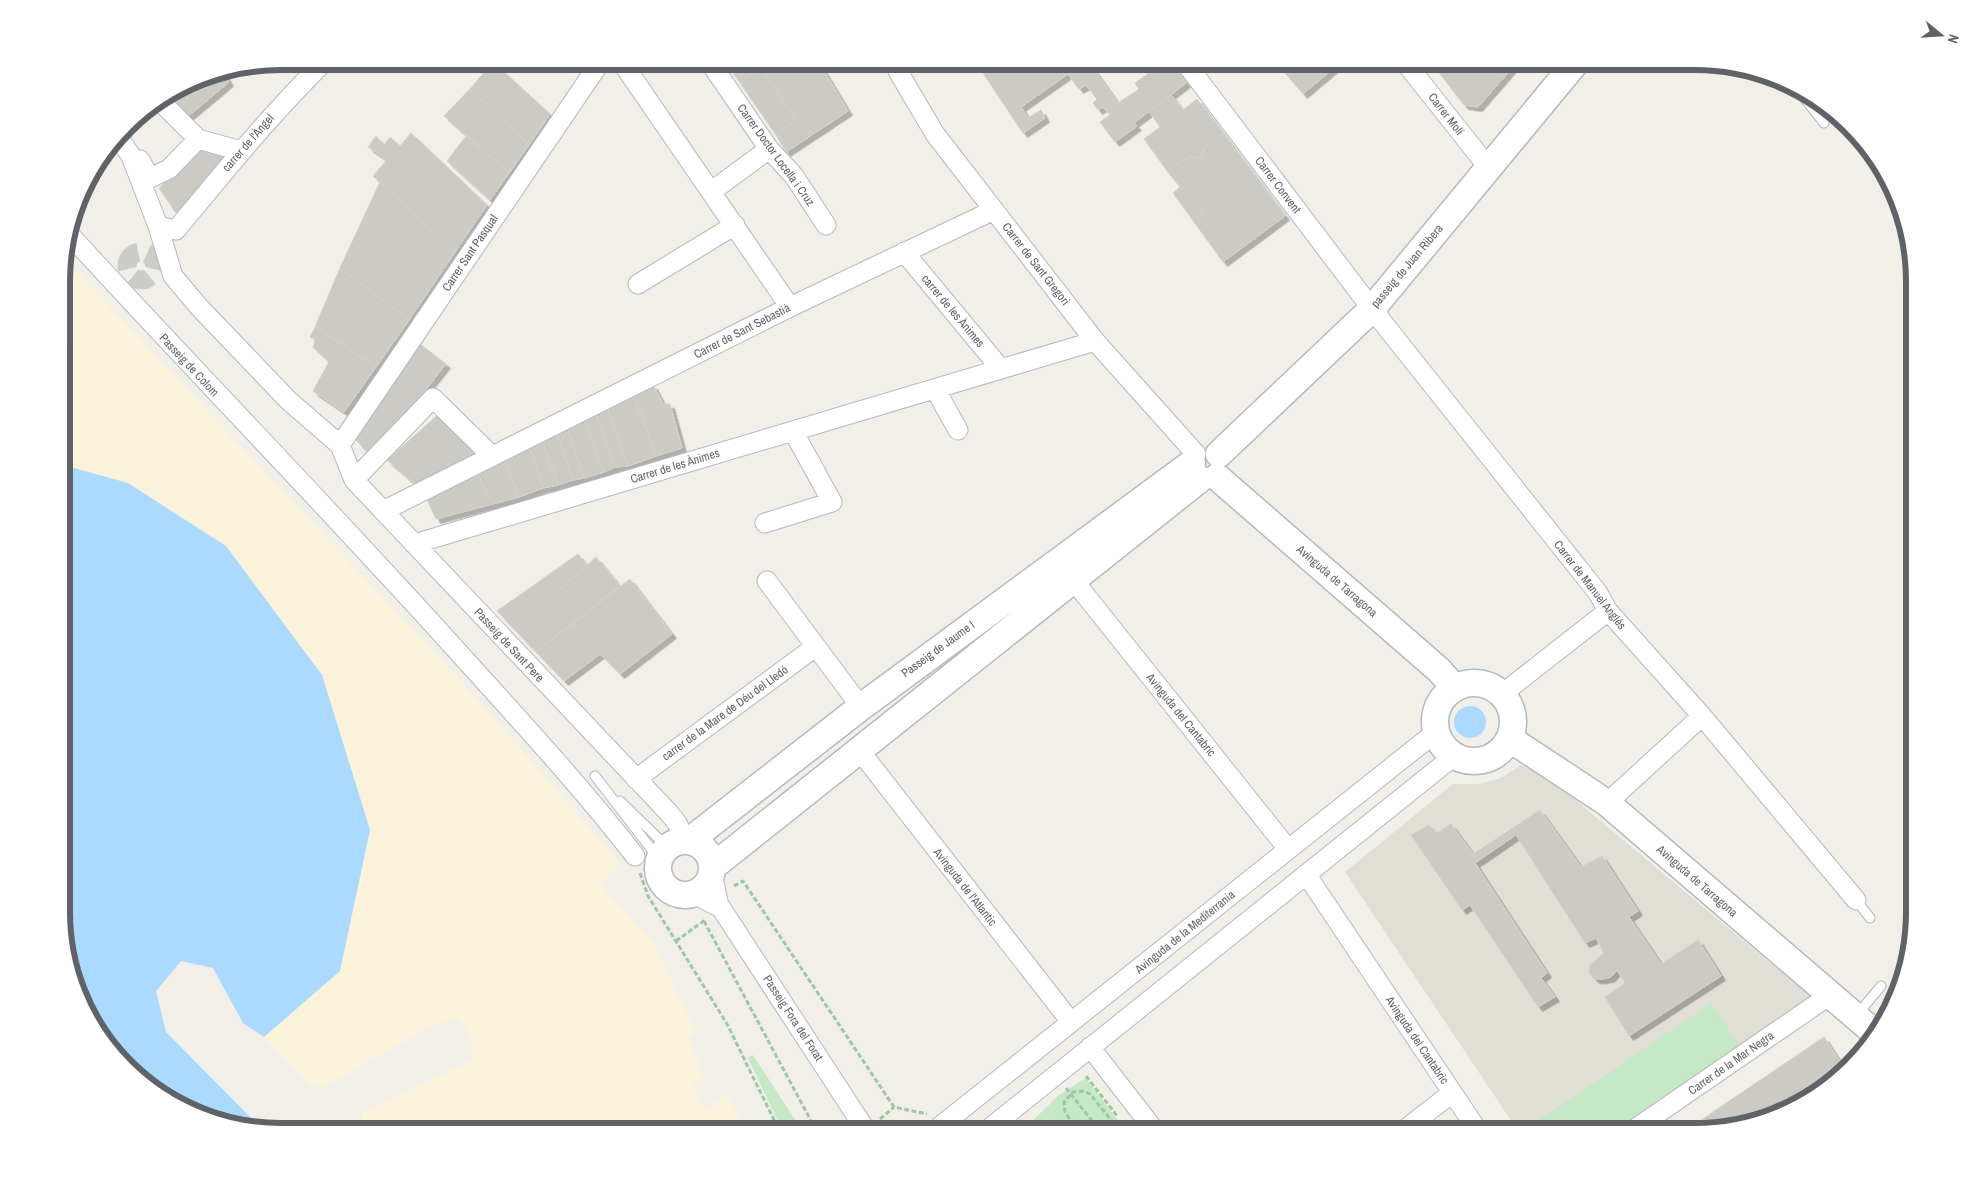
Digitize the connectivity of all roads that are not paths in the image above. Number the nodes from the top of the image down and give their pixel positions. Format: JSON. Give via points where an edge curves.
{"nodes":[{"id":1,"x":315,"y":70,"type":"edge"},
{"id":2,"x":595,"y":70,"type":"edge"},
{"id":3,"x":627,"y":70,"type":"edge"},
{"id":4,"x":715,"y":70,"type":"edge"},
{"id":5,"x":898,"y":70,"type":"edge"},
{"id":6,"x":1191,"y":70,"type":"edge"},
{"id":7,"x":1411,"y":70,"type":"edge"},
{"id":8,"x":1570,"y":70,"type":"edge"},
{"id":9,"x":1807,"y":102,"type":"edge"},
{"id":10,"x":164,"y":105,"type":"edge"},
{"id":11,"x":1824,"y":123,"type":"dead end"},
{"id":12,"x":127,"y":137,"type":"edge"},
{"id":13,"x":198,"y":139,"type":"junction"},
{"id":14,"x":121,"y":143,"type":"edge"},
{"id":15,"x":769,"y":149,"type":"junction"},
{"id":16,"x":240,"y":151,"type":"junction"},
{"id":17,"x":1488,"y":168,"type":"junction"},
{"id":18,"x":712,"y":191,"type":"junction"},
{"id":19,"x":994,"y":210,"type":"junction"},
{"id":20,"x":735,"y":225,"type":"junction"},
{"id":21,"x":826,"y":225,"type":"dead end"},
{"id":22,"x":167,"y":228,"type":"junction"},
{"id":23,"x":74,"y":239,"type":"edge"},
{"id":24,"x":904,"y":252,"type":"junction"},
{"id":25,"x":638,"y":284,"type":"dead end"},
{"id":26,"x":790,"y":307,"type":"junction"},
{"id":27,"x":1372,"y":309,"type":"junction"},
{"id":28,"x":1094,"y":341,"type":"junction"},
{"id":29,"x":1001,"y":369,"type":"junction"},
{"id":30,"x":935,"y":389,"type":"junction"},
{"id":31,"x":958,"y":430,"type":"dead end"},
{"id":32,"x":793,"y":431,"type":"junction"},
{"id":33,"x":340,"y":445,"type":"junction"},
{"id":34,"x":492,"y":456,"type":"junction"},
{"id":35,"x":1205,"y":465,"type":"junction"},
{"id":36,"x":354,"y":480,"type":"junction"},
{"id":37,"x":383,"y":511,"type":"junction"},
{"id":38,"x":765,"y":523,"type":"dead end"},
{"id":39,"x":414,"y":544,"type":"junction"},
{"id":40,"x":767,"y":581,"type":"dead end"},
{"id":41,"x":1074,"y":581,"type":"junction"},
{"id":42,"x":1608,"y":611,"type":"junction"},
{"id":43,"x":815,"y":648,"type":"junction"},
{"id":44,"x":1454,"y":687,"type":"junction"},
{"id":45,"x":1502,"y":694,"type":"junction"},
{"id":46,"x":861,"y":706,"type":"junction"},
{"id":47,"x":1702,"y":716,"type":"junction"},
{"id":48,"x":1436,"y":732,"type":"junction"},
{"id":49,"x":1510,"y":739,"type":"junction"},
{"id":50,"x":860,"y":751,"type":"junction"},
{"id":51,"x":1454,"y":756,"type":"junction"},
{"id":52,"x":636,"y":779,"type":"junction"},
{"id":53,"x":1607,"y":803,"type":"junction"},
{"id":54,"x":669,"y":845,"type":"junction"},
{"id":55,"x":1288,"y":849,"type":"junction"},
{"id":56,"x":712,"y":868,"type":"junction"},
{"id":57,"x":1306,"y":874,"type":"junction"},
{"id":58,"x":694,"y":894,"type":"junction"},
{"id":59,"x":1856,"y":900,"type":"joint"},
{"id":60,"x":719,"y":906,"type":"junction"},
{"id":61,"x":1870,"y":918,"type":"dead end"},
{"id":62,"x":1881,"y":986,"type":"dead end"},
{"id":63,"x":1830,"y":995,"type":"junction"},
{"id":64,"x":1856,"y":1017,"type":"junction"},
{"id":65,"x":1071,"y":1022,"type":"junction"},
{"id":66,"x":1871,"y":1029,"type":"edge"},
{"id":67,"x":1090,"y":1047,"type":"junction"},
{"id":68,"x":1452,"y":1093,"type":"junction"},
{"id":69,"x":861,"y":1123,"type":"edge"},
{"id":70,"x":944,"y":1123,"type":"edge"},
{"id":71,"x":996,"y":1123,"type":"edge"},
{"id":72,"x":1148,"y":1123,"type":"edge"},
{"id":73,"x":1413,"y":1123,"type":"edge"},
{"id":74,"x":1473,"y":1123,"type":"edge"},
{"id":75,"x":1644,"y":1123,"type":"edge"}],
"edges":[{"from":1,"to":16,"type":"street","name":"carrer de l'Àngel"},
{"from":2,"to":33,"type":"street","name":"Carrer Sant Pasqual"},
{"from":3,"to":18,"type":"street"},
{"from":4,"to":15,"type":"street","name":"Carrer Doctor Locella i Cruz"},
{"from":5,"to":19,"type":"street","name":"Carrer de Sant Gregori","via":[[935,134]]},
{"from":6,"to":27,"type":"street","name":"Carrer Convent"},
{"from":7,"to":17,"type":"street","name":"Carrer Molí"},
{"from":8,"to":17,"type":"street","name":"passeig de Juan Ribera"},
{"from":9,"to":11,"type":"lane"},
{"from":10,"to":13,"type":"street"},
{"from":12,"to":13,"type":"street","via":[[150,178],[169,169]]},
{"from":13,"to":16,"type":"street"},
{"from":14,"to":22,"type":"street"},
{"from":15,"to":18,"type":"street"},
{"from":15,"to":21,"type":"street","name":"Carrer Doctor Locella i Cruz","via":[[794,176]]},
{"from":16,"to":22,"type":"street","name":"carrer de l'Àngel"},
{"from":17,"to":27,"type":"street","name":"passeig de Juan Ribera"},
{"from":18,"to":20,"type":"street"},
{"from":19,"to":24,"type":"street","name":"Carrer de Sant Sebastià"},
{"from":19,"to":28,"type":"street","name":"Carrer de Sant Gregori"},
{"from":20,"to":25,"type":"street"},
{"from":20,"to":26,"type":"street"},
{"from":22,"to":33,"type":"street","via":[[173,276],[199,308],[289,401]]},
{"from":23,"to":54,"type":"street","name":"Passeig de Colom","via":[[413,601],[595,804]]},
{"from":24,"to":26,"type":"street","name":"Carrer de Sant Sebastià"},
{"from":24,"to":29,"type":"street","name":"carrer de les Ànimes"},
{"from":26,"to":34,"type":"street","name":"Carrer de Sant Sebastià"},
{"from":27,"to":35,"type":"street","name":"passeig de Juan Ribera"},
{"from":27,"to":42,"type":"street","name":"Carrer de Manuel Anglés","via":[[1598,593]]},
{"from":28,"to":29,"type":"street","name":"Carrer de les Ànimes"},
{"from":28,"to":35,"type":"street","name":"Carrer de Sant Gregori"},
{"from":29,"to":30,"type":"street","name":"Carrer de les Ànimes"},
{"from":30,"to":31,"type":"street"},
{"from":30,"to":32,"type":"street","name":"Carrer de les Ànimes"},
{"from":32,"to":38,"type":"street","via":[[832,502]]},
{"from":32,"to":39,"type":"street","name":"Carrer de les Ànimes"},
{"from":33,"to":36,"type":"street","name":"Passeig de Sant Pere"},
{"from":34,"to":36,"type":"street","via":[[433,398]]},
{"from":34,"to":37,"type":"street","name":"Carrer de Sant Sebastià"},
{"from":35,"to":41,"type":"street"},
{"from":35,"to":44,"type":"street","name":"Avinguda de Tarragona","via":[[1439,670]]},
{"from":35,"to":46,"type":"street","name":"Passeig de Jaume I"},
{"from":36,"to":37,"type":"street","name":"Passeig de Sant Pere"},
{"from":37,"to":39,"type":"street","name":"Passeig de Sant Pere"},
{"from":39,"to":52,"type":"street","name":"Passeig de Sant Pere"},
{"from":40,"to":43,"type":"street"},
{"from":41,"to":50,"type":"street"},
{"from":41,"to":55,"type":"street","name":"Avinguda del Cantabric"},
{"from":42,"to":45,"type":"street"},
{"from":42,"to":47,"type":"street","name":"Carrer de Manuel Anglés"},
{"from":43,"to":46,"type":"street"},
{"from":43,"to":52,"type":"street","name":"carrer de la Mare de Déu del Lledó"},
{"from":44,"to":45,"type":"street","via":[[1479,682]]},
{"from":44,"to":48,"type":"street","via":[[1440,702],[1434,722]]},
{"from":45,"to":49,"type":"street","via":[[1513,715]]},
{"from":46,"to":54,"type":"street","name":"Passeig de Jaume I"},
{"from":47,"to":53,"type":"street"},
{"from":47,"to":59,"type":"street","name":"Carrer de Manuel Anglés"},
{"from":48,"to":51,"type":"street","via":[[1443,746]]},
{"from":48,"to":55,"type":"street","name":"Avinguda de la Mediterrania"},
{"from":49,"to":51,"type":"street","via":[[1502,750],[1479,761],[1466,761]]},
{"from":49,"to":53,"type":"street","name":"Avinguda de Tarragona"},
{"from":50,"to":56,"type":"street"},
{"from":50,"to":65,"type":"street","name":"Avinguda de l'Atlantic"},
{"from":51,"to":57,"type":"street"},
{"from":52,"to":54,"type":"street","name":"Passeig de Sant Pere"},
{"from":53,"to":63,"type":"street","name":"Avinguda de Tarragona"},
{"from":54,"to":54,"type":"lane","via":[[658,838],[595,776],[652,850]]},
{"from":54,"to":56,"type":"street","via":[[706,850]]},
{"from":54,"to":58,"type":"street","via":[[658,873],[666,888],[676,894]]},
{"from":55,"to":65,"type":"street","name":"Avinguda de la Mediterrania"},
{"from":56,"to":58,"type":"street","via":[[704,888]]},
{"from":56,"to":60,"type":"street","name":"Passeig Fora del Forat"},
{"from":57,"to":67,"type":"street"},
{"from":57,"to":68,"type":"street","name":"Avinguda del Cantabric"},
{"from":58,"to":60,"type":"street"},
{"from":59,"to":61,"type":"lane"},
{"from":60,"to":69,"type":"street","name":"Passeig Fora del Forat"},
{"from":62,"to":64,"type":"lane"},
{"from":63,"to":64,"type":"street","name":"Avinguda de Tarragona"},
{"from":63,"to":75,"type":"street","name":"Carrer de la Mar Negra"},
{"from":64,"to":66,"type":"street","name":"Avinguda de Tarragona"},
{"from":65,"to":70,"type":"street","name":"Avinguda de la Mediterrania"},
{"from":67,"to":71,"type":"street"},
{"from":67,"to":72,"type":"street"},
{"from":68,"to":73,"type":"street"},
{"from":68,"to":74,"type":"street","name":"Avinguda del Cantabric"}]}
